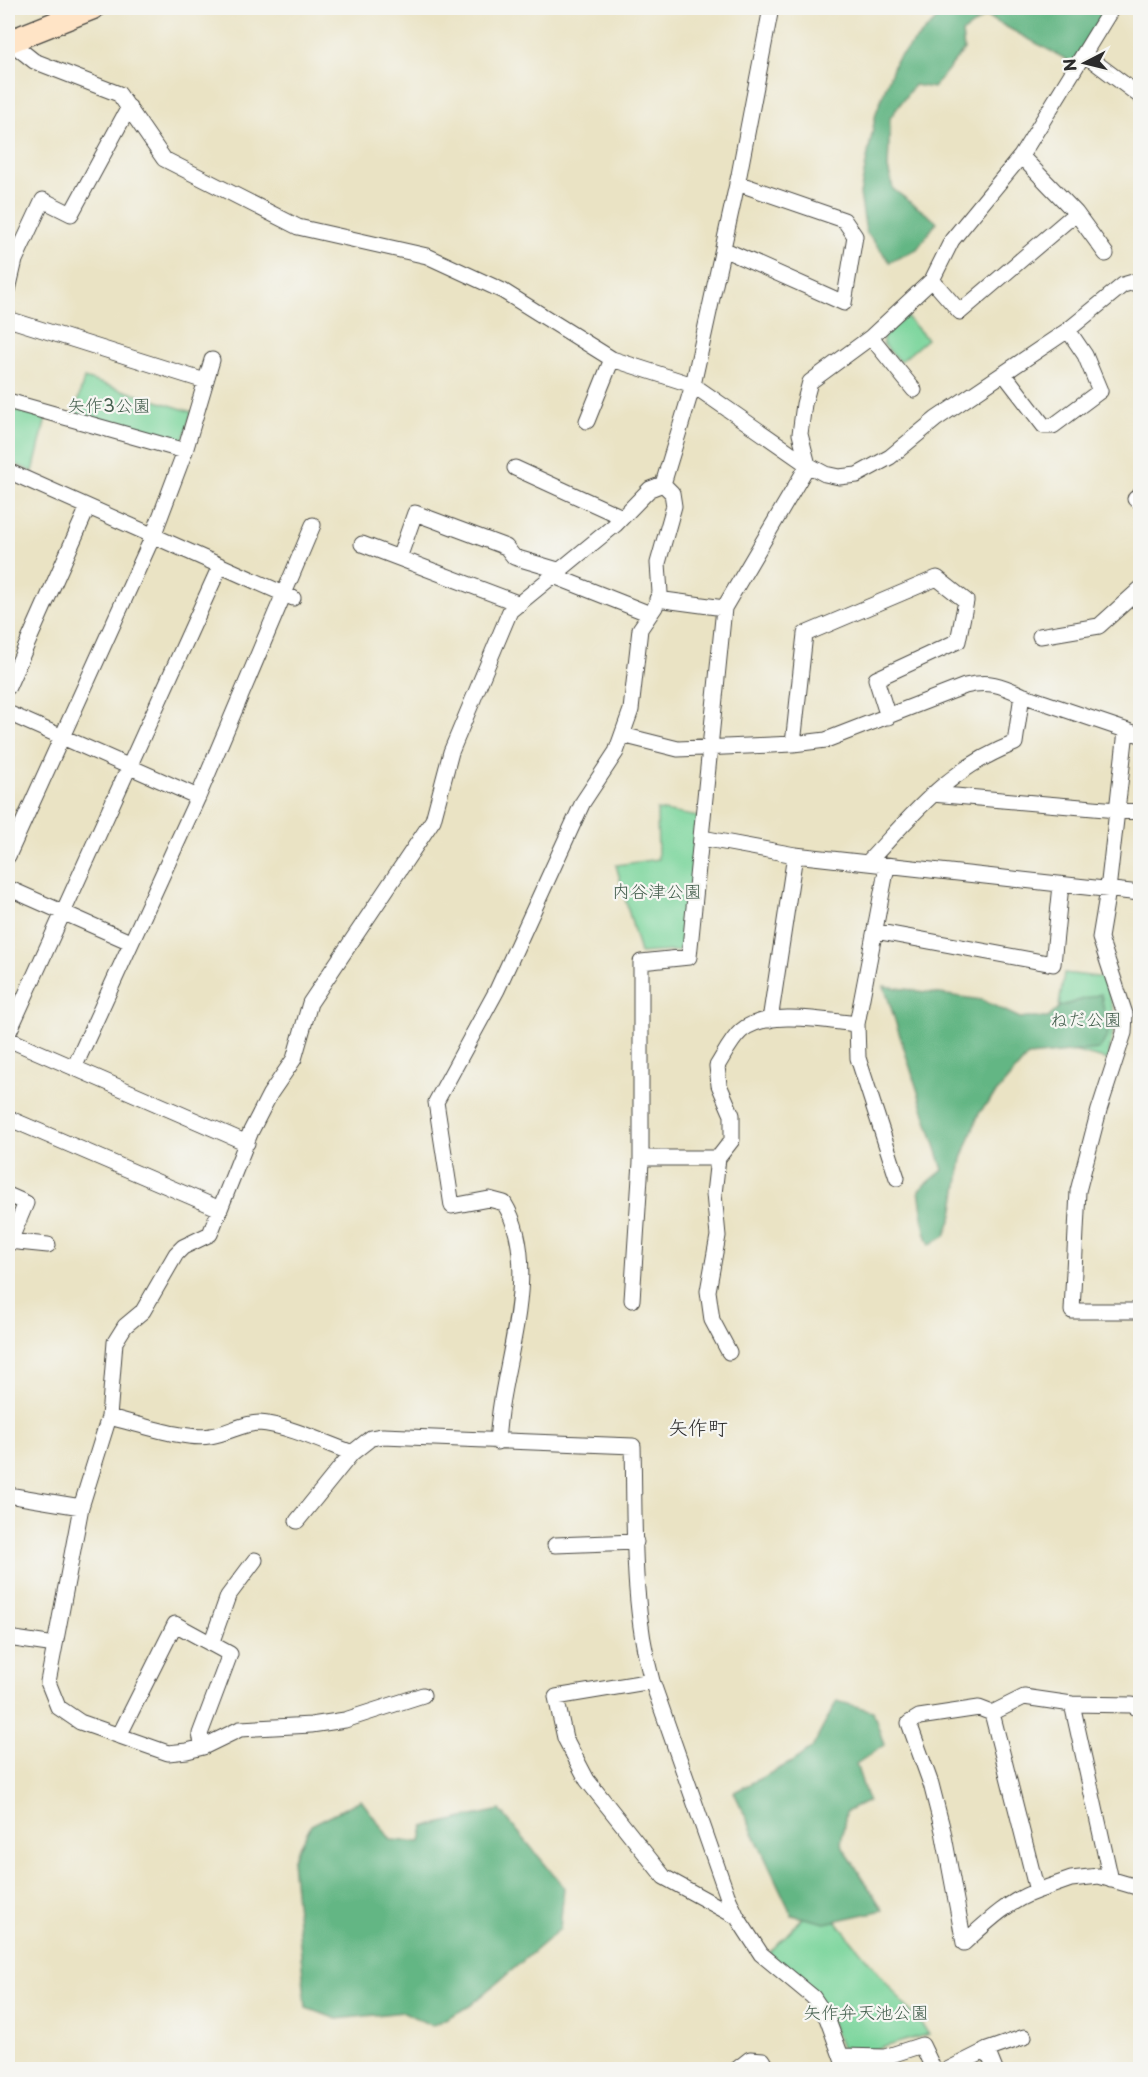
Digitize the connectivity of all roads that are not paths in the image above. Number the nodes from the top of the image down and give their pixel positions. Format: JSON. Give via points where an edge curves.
{"nodes":[{"id":1,"x":93,"y":8,"type":"edge"},
{"id":2,"x":771,"y":8,"type":"edge"},
{"id":3,"x":1112,"y":8,"type":"edge"},
{"id":4,"x":8,"y":42,"type":"edge"},
{"id":5,"x":1084,"y":54,"type":"junction"},
{"id":6,"x":1140,"y":96,"type":"edge"},
{"id":7,"x":129,"y":106,"type":"junction"},
{"id":8,"x":1021,"y":156,"type":"junction"},
{"id":9,"x":737,"y":183,"type":"junction"},
{"id":10,"x":1076,"y":213,"type":"junction"},
{"id":11,"x":723,"y":249,"type":"junction"},
{"id":12,"x":1106,"y":254,"type":"dead end"},
{"id":13,"x":11,"y":259,"type":"edge"},
{"id":14,"x":932,"y":280,"type":"junction"},
{"id":15,"x":1140,"y":280,"type":"edge"},
{"id":16,"x":8,"y":290,"type":"edge"},
{"id":17,"x":8,"y":319,"type":"edge"},
{"id":18,"x":1068,"y":330,"type":"junction"},
{"id":19,"x":871,"y":337,"type":"junction"},
{"id":20,"x":612,"y":359,"type":"junction"},
{"id":21,"x":212,"y":360,"type":"dead end"},
{"id":22,"x":1004,"y":374,"type":"junction"},
{"id":23,"x":206,"y":381,"type":"junction"},
{"id":24,"x":693,"y":385,"type":"junction"},
{"id":25,"x":914,"y":390,"type":"dead end"},
{"id":26,"x":8,"y":401,"type":"edge"},
{"id":27,"x":587,"y":421,"type":"dead end"},
{"id":28,"x":185,"y":451,"type":"junction"},
{"id":29,"x":808,"y":465,"type":"junction"},
{"id":30,"x":515,"y":468,"type":"dead end"},
{"id":31,"x":8,"y":471,"type":"edge"},
{"id":32,"x":663,"y":484,"type":"junction"},
{"id":33,"x":88,"y":507,"type":"junction"},
{"id":34,"x":622,"y":517,"type":"junction"},
{"id":35,"x":313,"y":525,"type":"dead end"},
{"id":36,"x":153,"y":536,"type":"junction"},
{"id":37,"x":362,"y":544,"type":"dead end"},
{"id":38,"x":399,"y":558,"type":"junction"},
{"id":39,"x":220,"y":566,"type":"junction"},
{"id":40,"x":558,"y":573,"type":"junction"},
{"id":41,"x":1140,"y":589,"type":"edge"},
{"id":42,"x":289,"y":597,"type":"junction"},
{"id":43,"x":520,"y":604,"type":"junction"},
{"id":44,"x":654,"y":606,"type":"junction"},
{"id":45,"x":724,"y":608,"type":"junction"},
{"id":46,"x":1041,"y":636,"type":"dead end"},
{"id":47,"x":8,"y":687,"type":"edge"},
{"id":48,"x":1022,"y":695,"type":"junction"},
{"id":49,"x":8,"y":713,"type":"edge"},
{"id":50,"x":888,"y":717,"type":"junction"},
{"id":51,"x":1133,"y":733,"type":"edge"},
{"id":52,"x":622,"y":735,"type":"junction"},
{"id":53,"x":62,"y":737,"type":"junction"},
{"id":54,"x":793,"y":744,"type":"junction"},
{"id":55,"x":711,"y":746,"type":"junction"},
{"id":56,"x":129,"y":767,"type":"junction"},
{"id":57,"x":932,"y":794,"type":"junction"},
{"id":58,"x":198,"y":798,"type":"junction"},
{"id":59,"x":1116,"y":809,"type":"junction"},
{"id":60,"x":1140,"y":812,"type":"edge"},
{"id":61,"x":702,"y":838,"type":"junction"},
{"id":62,"x":795,"y":855,"type":"junction"},
{"id":63,"x":8,"y":856,"type":"edge"},
{"id":64,"x":868,"y":862,"type":"junction"},
{"id":65,"x":887,"y":866,"type":"junction"},
{"id":66,"x":1061,"y":885,"type":"junction"},
{"id":67,"x":8,"y":888,"type":"edge"},
{"id":68,"x":1108,"y":890,"type":"junction"},
{"id":69,"x":1140,"y":893,"type":"edge"},
{"id":70,"x":63,"y":912,"type":"junction"},
{"id":71,"x":875,"y":930,"type":"junction"},
{"id":72,"x":130,"y":942,"type":"junction"},
{"id":73,"x":770,"y":1020,"type":"junction"},
{"id":74,"x":857,"y":1024,"type":"junction"},
{"id":75,"x":8,"y":1034,"type":"edge"},
{"id":76,"x":8,"y":1039,"type":"edge"},
{"id":77,"x":74,"y":1068,"type":"junction"},
{"id":78,"x":8,"y":1118,"type":"edge"},
{"id":79,"x":247,"y":1143,"type":"junction"},
{"id":80,"x":641,"y":1158,"type":"junction"},
{"id":81,"x":718,"y":1158,"type":"junction"},
{"id":82,"x":897,"y":1178,"type":"dead end"},
{"id":83,"x":8,"y":1195,"type":"edge"},
{"id":84,"x":220,"y":1209,"type":"junction"},
{"id":85,"x":9,"y":1241,"type":"edge"},
{"id":86,"x":48,"y":1245,"type":"dead end"},
{"id":87,"x":632,"y":1300,"type":"dead end"},
{"id":88,"x":1140,"y":1311,"type":"edge"},
{"id":89,"x":729,"y":1352,"type":"dead end"},
{"id":90,"x":110,"y":1417,"type":"junction"},
{"id":91,"x":497,"y":1442,"type":"junction"},
{"id":92,"x":352,"y":1453,"type":"junction"},
{"id":93,"x":8,"y":1495,"type":"edge"},
{"id":94,"x":81,"y":1507,"type":"junction"},
{"id":95,"x":297,"y":1521,"type":"dead end"},
{"id":96,"x":636,"y":1542,"type":"junction"},
{"id":97,"x":555,"y":1545,"type":"dead end"},
{"id":98,"x":255,"y":1560,"type":"dead end"},
{"id":99,"x":8,"y":1638,"type":"edge"},
{"id":100,"x":211,"y":1644,"type":"junction"},
{"id":101,"x":55,"y":1645,"type":"junction"},
{"id":102,"x":652,"y":1681,"type":"junction"},
{"id":103,"x":423,"y":1695,"type":"dead end"},
{"id":104,"x":1072,"y":1704,"type":"junction"},
{"id":105,"x":1140,"y":1710,"type":"edge"},
{"id":106,"x":992,"y":1713,"type":"junction"},
{"id":107,"x":119,"y":1736,"type":"junction"},
{"id":108,"x":203,"y":1747,"type":"junction"},
{"id":109,"x":1111,"y":1880,"type":"junction"},
{"id":110,"x":1140,"y":1888,"type":"edge"},
{"id":111,"x":1037,"y":1891,"type":"junction"},
{"id":112,"x":737,"y":1917,"type":"junction"},
{"id":113,"x":1024,"y":2037,"type":"dead end"},
{"id":114,"x":987,"y":2050,"type":"junction"},
{"id":115,"x":843,"y":2063,"type":"edge"},
{"id":116,"x":736,"y":2070,"type":"edge"},
{"id":117,"x":769,"y":2070,"type":"edge"},
{"id":118,"x":934,"y":2070,"type":"edge"},
{"id":119,"x":947,"y":2070,"type":"edge"},
{"id":120,"x":995,"y":2070,"type":"edge"}],
"edges":[{"from":1,"to":4,"type":"street"},
{"from":2,"to":9,"type":"street"},
{"from":3,"to":5,"type":"street"},
{"from":4,"to":7,"type":"street","via":[[34,61],[119,94]]},
{"from":5,"to":6,"type":"street"},
{"from":5,"to":8,"type":"street"},
{"from":7,"to":13,"type":"street","via":[[71,214],[43,200]]},
{"from":7,"to":20,"type":"street","via":[[164,159],[298,227],[427,256],[503,291]]},
{"from":8,"to":10,"type":"street"},
{"from":8,"to":14,"type":"street","via":[[952,240]]},
{"from":9,"to":11,"type":"street"},
{"from":9,"to":11,"type":"street","via":[[844,220],[855,236],[844,303]]},
{"from":10,"to":12,"type":"street"},
{"from":10,"to":14,"type":"street","via":[[960,312]]},
{"from":11,"to":24,"type":"street"},
{"from":13,"to":16,"type":"street"},
{"from":14,"to":19,"type":"street"},
{"from":15,"to":18,"type":"street","via":[[1123,285]]},
{"from":17,"to":23,"type":"street"},
{"from":18,"to":22,"type":"street"},
{"from":18,"to":22,"type":"street","via":[[1085,355],[1100,391],[1053,426],[1044,426]]},
{"from":19,"to":25,"type":"street"},
{"from":19,"to":29,"type":"street","via":[[810,382],[800,434]]},
{"from":20,"to":24,"type":"street"},
{"from":20,"to":27,"type":"street"},
{"from":21,"to":23,"type":"street"},
{"from":22,"to":29,"type":"street","via":[[936,419],[890,457],[857,475],[825,474]]},
{"from":23,"to":28,"type":"street"},
{"from":24,"to":29,"type":"street"},
{"from":24,"to":32,"type":"street"},
{"from":26,"to":28,"type":"street"},
{"from":28,"to":36,"type":"street"},
{"from":29,"to":45,"type":"street"},
{"from":30,"to":34,"type":"street"},
{"from":31,"to":33,"type":"street"},
{"from":32,"to":34,"type":"street","via":[[650,489]]},
{"from":32,"to":44,"type":"street","via":[[672,493],[674,506],[658,563],[660,593]]},
{"from":33,"to":36,"type":"street"},
{"from":33,"to":47,"type":"street"},
{"from":34,"to":40,"type":"street"},
{"from":35,"to":42,"type":"street"},
{"from":36,"to":39,"type":"street"},
{"from":36,"to":53,"type":"street"},
{"from":37,"to":38,"type":"street"},
{"from":38,"to":40,"type":"street","via":[[415,513],[506,547],[514,557]]},
{"from":38,"to":43,"type":"street"},
{"from":39,"to":42,"type":"street"},
{"from":39,"to":56,"type":"street"},
{"from":40,"to":43,"type":"street"},
{"from":40,"to":44,"type":"street"},
{"from":41,"to":46,"type":"street","via":[[1099,626]]},
{"from":42,"to":58,"type":"street"},
{"from":43,"to":79,"type":"street","via":[[510,611],[451,752],[433,820],[310,1003],[294,1059],[270,1094]]},
{"from":44,"to":45,"type":"street"},
{"from":44,"to":52,"type":"street","via":[[640,629],[631,710]]},
{"from":45,"to":55,"type":"street"},
{"from":48,"to":50,"type":"street","via":[[982,682]]},
{"from":48,"to":51,"type":"street"},
{"from":48,"to":57,"type":"street","via":[[1015,743],[987,754]]},
{"from":49,"to":53,"type":"street"},
{"from":50,"to":54,"type":"street","via":[[826,740]]},
{"from":50,"to":54,"type":"street","via":[[876,679],[958,641],[966,601],[937,578],[805,634]]},
{"from":51,"to":59,"type":"street"},
{"from":52,"to":55,"type":"street","via":[[678,749]]},
{"from":52,"to":91,"type":"street","via":[[616,752],[583,802],[497,990],[436,1102],[452,1206],[489,1199],[504,1203],[513,1218],[519,1242],[517,1329]]},
{"from":53,"to":56,"type":"street"},
{"from":53,"to":63,"type":"street"},
{"from":54,"to":55,"type":"street"},
{"from":55,"to":61,"type":"street"},
{"from":56,"to":58,"type":"street"},
{"from":56,"to":70,"type":"street"},
{"from":57,"to":59,"type":"street"},
{"from":57,"to":64,"type":"street"},
{"from":58,"to":72,"type":"street"},
{"from":59,"to":60,"type":"street"},
{"from":59,"to":68,"type":"street"},
{"from":61,"to":62,"type":"street"},
{"from":61,"to":80,"type":"street","via":[[689,957],[641,962]]},
{"from":62,"to":64,"type":"street"},
{"from":62,"to":73,"type":"street"},
{"from":64,"to":65,"type":"street"},
{"from":65,"to":66,"type":"street"},
{"from":65,"to":71,"type":"street"},
{"from":66,"to":68,"type":"street"},
{"from":66,"to":71,"type":"street","via":[[1053,964]]},
{"from":67,"to":70,"type":"street"},
{"from":68,"to":69,"type":"street"},
{"from":68,"to":88,"type":"street","via":[[1100,938],[1125,1014],[1124,1034],[1078,1191],[1072,1311]]},
{"from":70,"to":72,"type":"street"},
{"from":70,"to":75,"type":"street"},
{"from":71,"to":74,"type":"street"},
{"from":72,"to":77,"type":"street"},
{"from":73,"to":74,"type":"street","via":[[799,1018]]},
{"from":73,"to":81,"type":"street","via":[[742,1030],[717,1066],[719,1085],[732,1115],[732,1140]]},
{"from":74,"to":82,"type":"street","via":[[858,1058]]},
{"from":76,"to":77,"type":"street"},
{"from":77,"to":79,"type":"street"},
{"from":78,"to":84,"type":"street"},
{"from":79,"to":84,"type":"street"},
{"from":80,"to":81,"type":"street"},
{"from":80,"to":87,"type":"street"},
{"from":81,"to":89,"type":"street","via":[[714,1194],[718,1236],[708,1291],[712,1320]]},
{"from":83,"to":85,"type":"street","via":[[26,1203]]},
{"from":84,"to":90,"type":"street","via":[[210,1234],[176,1254],[143,1311],[124,1326],[116,1342]]},
{"from":85,"to":86,"type":"street"},
{"from":90,"to":92,"type":"street","via":[[209,1437],[260,1423]]},
{"from":90,"to":94,"type":"street"},
{"from":91,"to":92,"type":"street","via":[[383,1436],[371,1438]]},
{"from":91,"to":96,"type":"street","via":[[633,1446]]},
{"from":92,"to":95,"type":"street"},
{"from":93,"to":94,"type":"street"},
{"from":94,"to":101,"type":"street"},
{"from":96,"to":97,"type":"street"},
{"from":96,"to":102,"type":"street","via":[[644,1653]]},
{"from":98,"to":100,"type":"street","via":[[228,1596]]},
{"from":99,"to":101,"type":"street"},
{"from":100,"to":107,"type":"street","via":[[175,1624]]},
{"from":100,"to":108,"type":"street","via":[[230,1654],[200,1734]]},
{"from":101,"to":107,"type":"street","via":[[48,1682],[58,1707],[80,1722]]},
{"from":102,"to":112,"type":"street"},
{"from":102,"to":112,"type":"street","via":[[556,1697],[566,1738],[586,1780],[664,1876]]},
{"from":103,"to":108,"type":"street","via":[[345,1720],[240,1729]]},
{"from":104,"to":105,"type":"street","via":[[1132,1705]]},
{"from":104,"to":106,"type":"street","via":[[1024,1697]]},
{"from":104,"to":109,"type":"street"},
{"from":106,"to":111,"type":"street"},
{"from":106,"to":111,"type":"street","via":[[979,1708],[919,1717],[909,1723],[943,1831],[964,1943],[1003,1908]]},
{"from":107,"to":108,"type":"street","via":[[168,1753]]},
{"from":109,"to":110,"type":"street"},
{"from":109,"to":111,"type":"street","via":[[1099,1876],[1071,1880]]},
{"from":112,"to":115,"type":"street","via":[[760,1954],[813,1997],[827,2018]]},
{"from":113,"to":114,"type":"street"},
{"from":114,"to":119,"type":"street"},
{"from":114,"to":120,"type":"street"},
{"from":115,"to":118,"type":"street","via":[[885,2057],[922,2045]]},
{"from":116,"to":117,"type":"street","via":[[750,2059],[763,2060]]}]}
